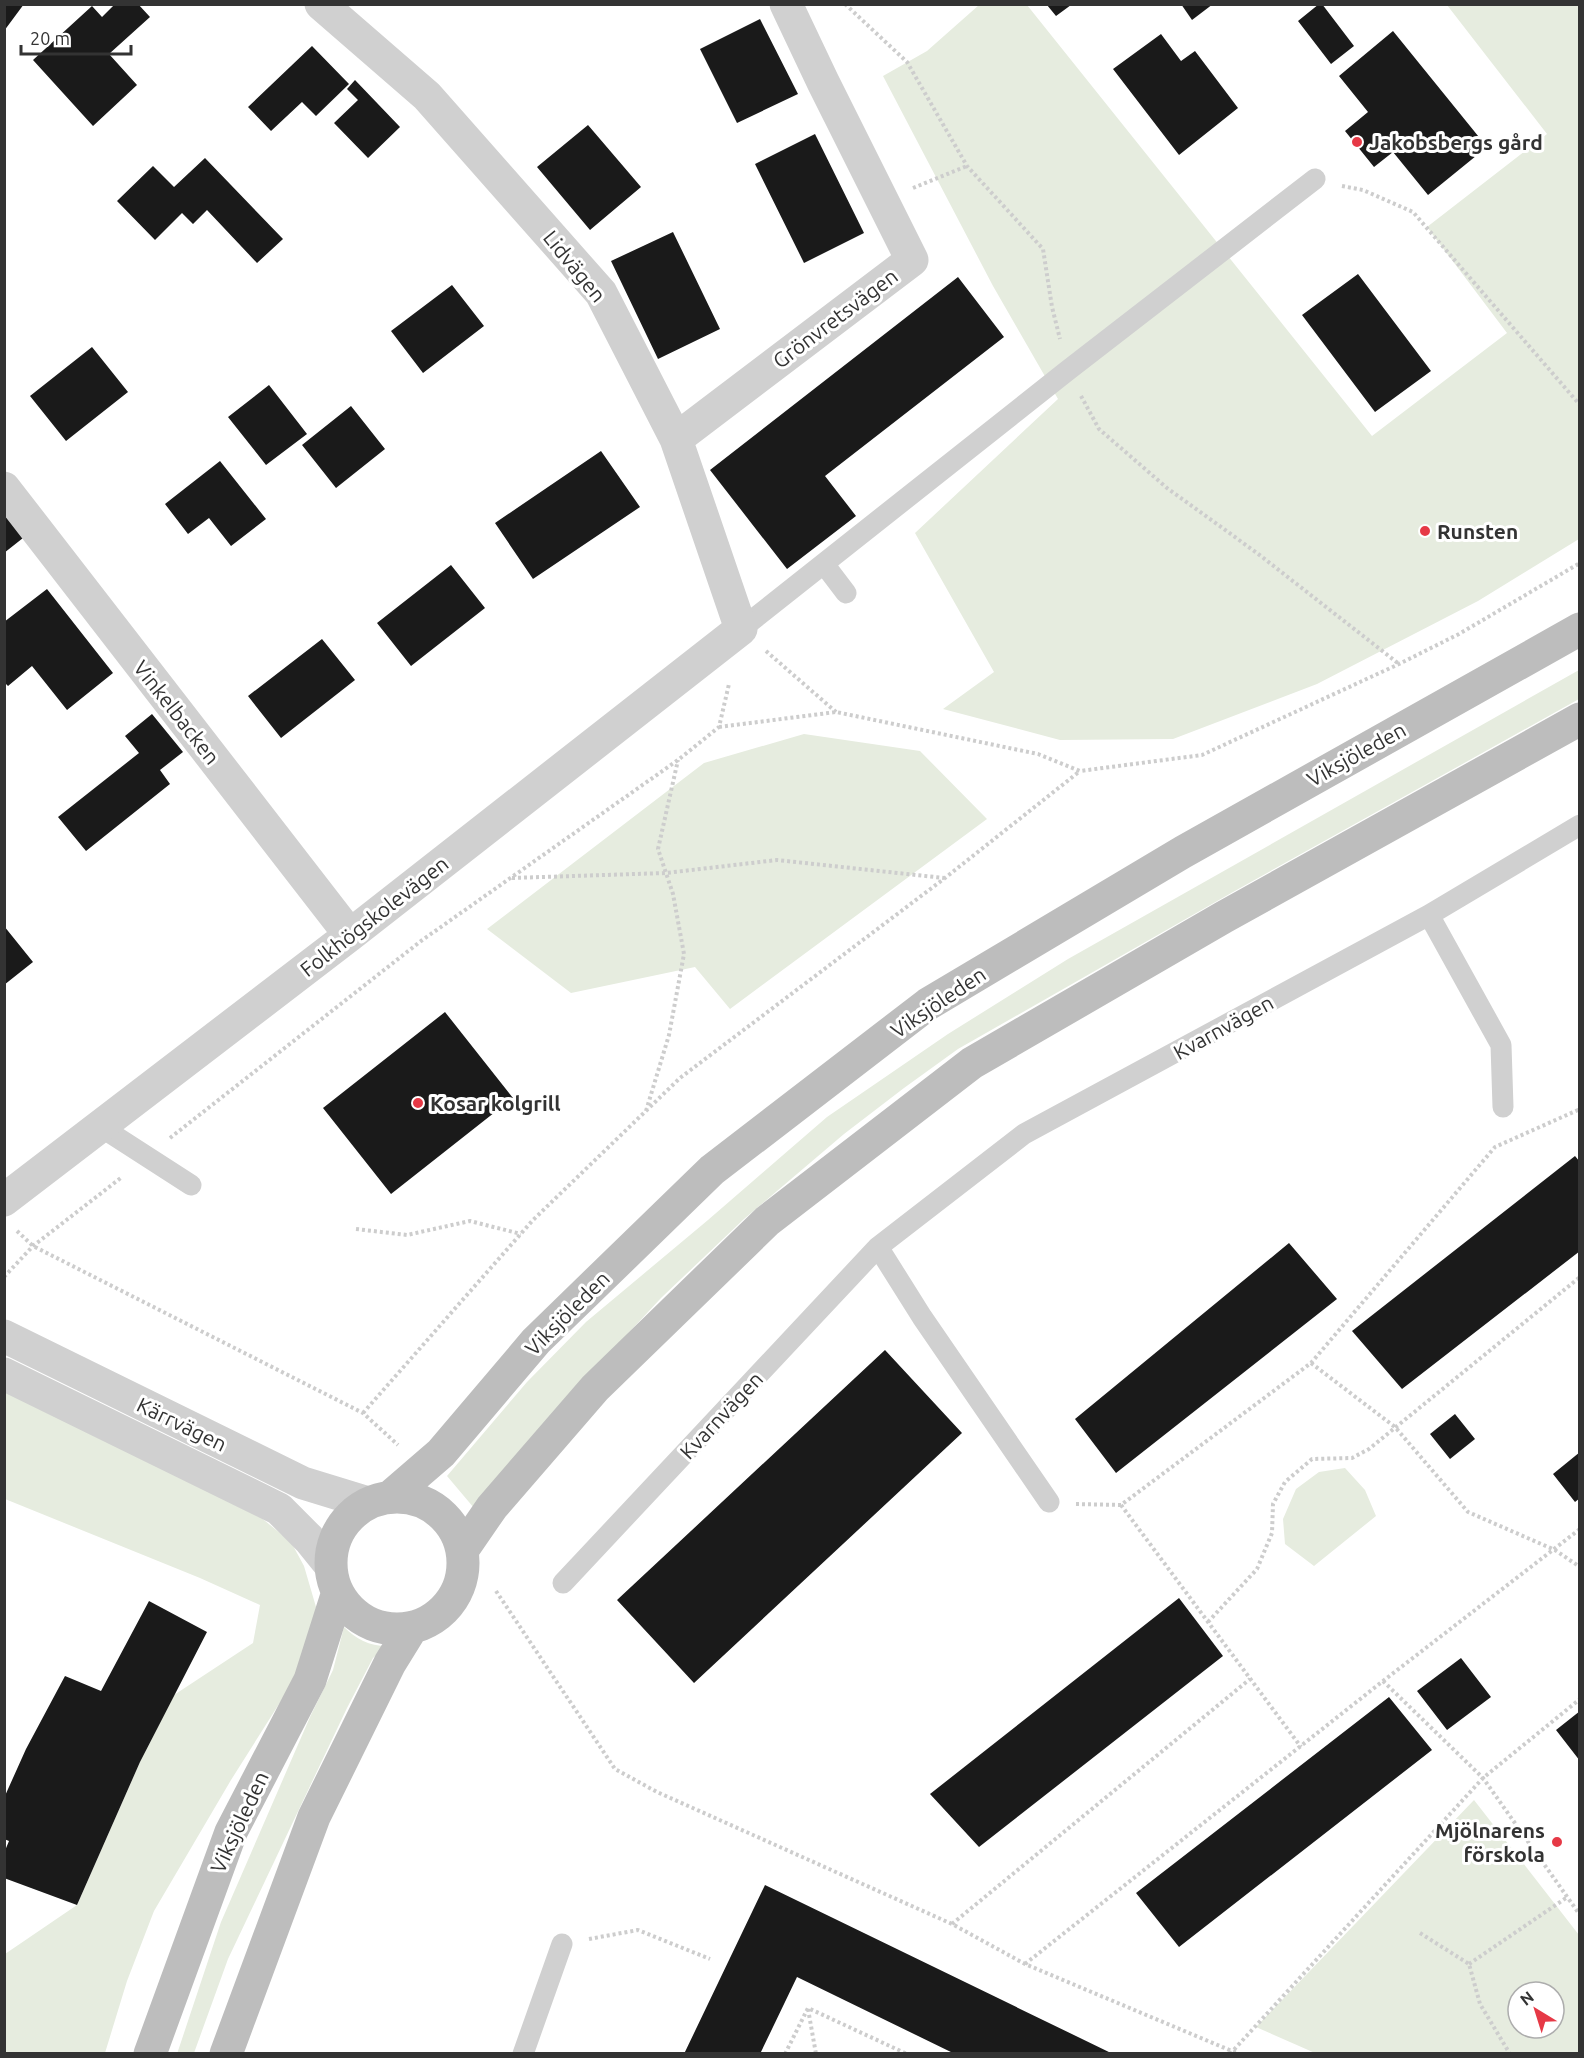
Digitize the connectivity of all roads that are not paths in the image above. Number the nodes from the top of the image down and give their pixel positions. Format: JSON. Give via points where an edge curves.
{"nodes":[{"id":1,"x":321,"y":4,"type":"edge"},
{"id":2,"x":786,"y":4,"type":"edge"},
{"id":3,"x":1315,"y":179,"type":"road end"},
{"id":4,"x":676,"y":439,"type":"junction"},
{"id":5,"x":4,"y":488,"type":"edge"},
{"id":6,"x":824,"y":564,"type":"junction"},
{"id":7,"x":846,"y":593,"type":"dead end"},
{"id":8,"x":741,"y":629,"type":"junction"},
{"id":9,"x":1580,"y":629,"type":"edge"},
{"id":10,"x":1580,"y":719,"type":"edge"},
{"id":11,"x":1580,"y":825,"type":"edge"},
{"id":12,"x":1429,"y":915,"type":"junction"},
{"id":13,"x":350,"y":936,"type":"junction"},
{"id":14,"x":1503,"y":1107,"type":"dead end"},
{"id":15,"x":101,"y":1127,"type":"junction"},
{"id":16,"x":191,"y":1185,"type":"dead end"},
{"id":17,"x":8,"y":1214,"type":"edge"},
{"id":18,"x":878,"y":1247,"type":"junction"},
{"id":19,"x":4,"y":1336,"type":"edge"},
{"id":20,"x":4,"y":1374,"type":"edge"},
{"id":21,"x":377,"y":1499,"type":"junction"},
{"id":22,"x":1049,"y":1503,"type":"road end"},
{"id":23,"x":463,"y":1549,"type":"junction"},
{"id":24,"x":333,"y":1580,"type":"junction"},
{"id":25,"x":563,"y":1583,"type":"dead end"},
{"id":26,"x":411,"y":1629,"type":"junction"},
{"id":27,"x":562,"y":1944,"type":"road end"},
{"id":28,"x":150,"y":2054,"type":"edge"},
{"id":29,"x":226,"y":2054,"type":"edge"},
{"id":30,"x":523,"y":2054,"type":"edge"}],
"edges":[{"from":1,"to":4,"type":"street","name":"Lidvägen","via":[[427,96],[601,293]]},
{"from":2,"to":4,"type":"street","name":"Grönvretsvägen","via":[[912,260]]},
{"from":3,"to":6,"type":"lane"},
{"from":4,"to":8,"type":"street","name":"Lidvägen"},
{"from":5,"to":13,"type":"street","name":"Vinkelbacken"},
{"from":6,"to":7,"type":"lane"},
{"from":6,"to":8,"type":"lane"},
{"from":8,"to":13,"type":"street","name":"Folkhögskolevägen"},
{"from":9,"to":21,"type":"main road","name":"Viksjöleden","via":[[1183,852],[928,1004],[712,1170],[536,1341],[441,1453]]},
{"from":10,"to":23,"type":"main road","via":[[972,1063],[767,1221],[594,1388],[492,1507]]},
{"from":11,"to":12,"type":"lane","name":"Kvarnvägen"},
{"from":12,"to":14,"type":"lane","via":[[1501,1045]]},
{"from":12,"to":18,"type":"lane","name":"Kvarnvägen","via":[[1024,1134]]},
{"from":13,"to":15,"type":"street","name":"Folkhögskolevägen"},
{"from":15,"to":16,"type":"lane"},
{"from":15,"to":17,"type":"street","name":"Folkhögskolevägen"},
{"from":18,"to":22,"type":"lane"},
{"from":18,"to":25,"type":"lane","name":"Kvarnvägen"},
{"from":19,"to":21,"type":"street","name":"Kärrvägen","via":[[303,1483]]},
{"from":20,"to":24,"type":"street","name":"Kärrvägen","via":[[279,1509],[309,1539]]},
{"from":21,"to":23,"type":"main road","via":[[416,1499],[439,1511],[454,1527]]},
{"from":21,"to":24,"type":"main road","via":[[336,1534]]},
{"from":23,"to":26,"type":"main road","via":[[459,1589],[441,1614]]},
{"from":24,"to":26,"type":"main road","via":[[358,1618],[380,1628]]},
{"from":24,"to":28,"type":"main road","name":"Viksjöleden","via":[[310,1680],[231,1832]]},
{"from":26,"to":29,"type":"main road","via":[[390,1663],[314,1817]]},
{"from":27,"to":30,"type":"lane"}]}
